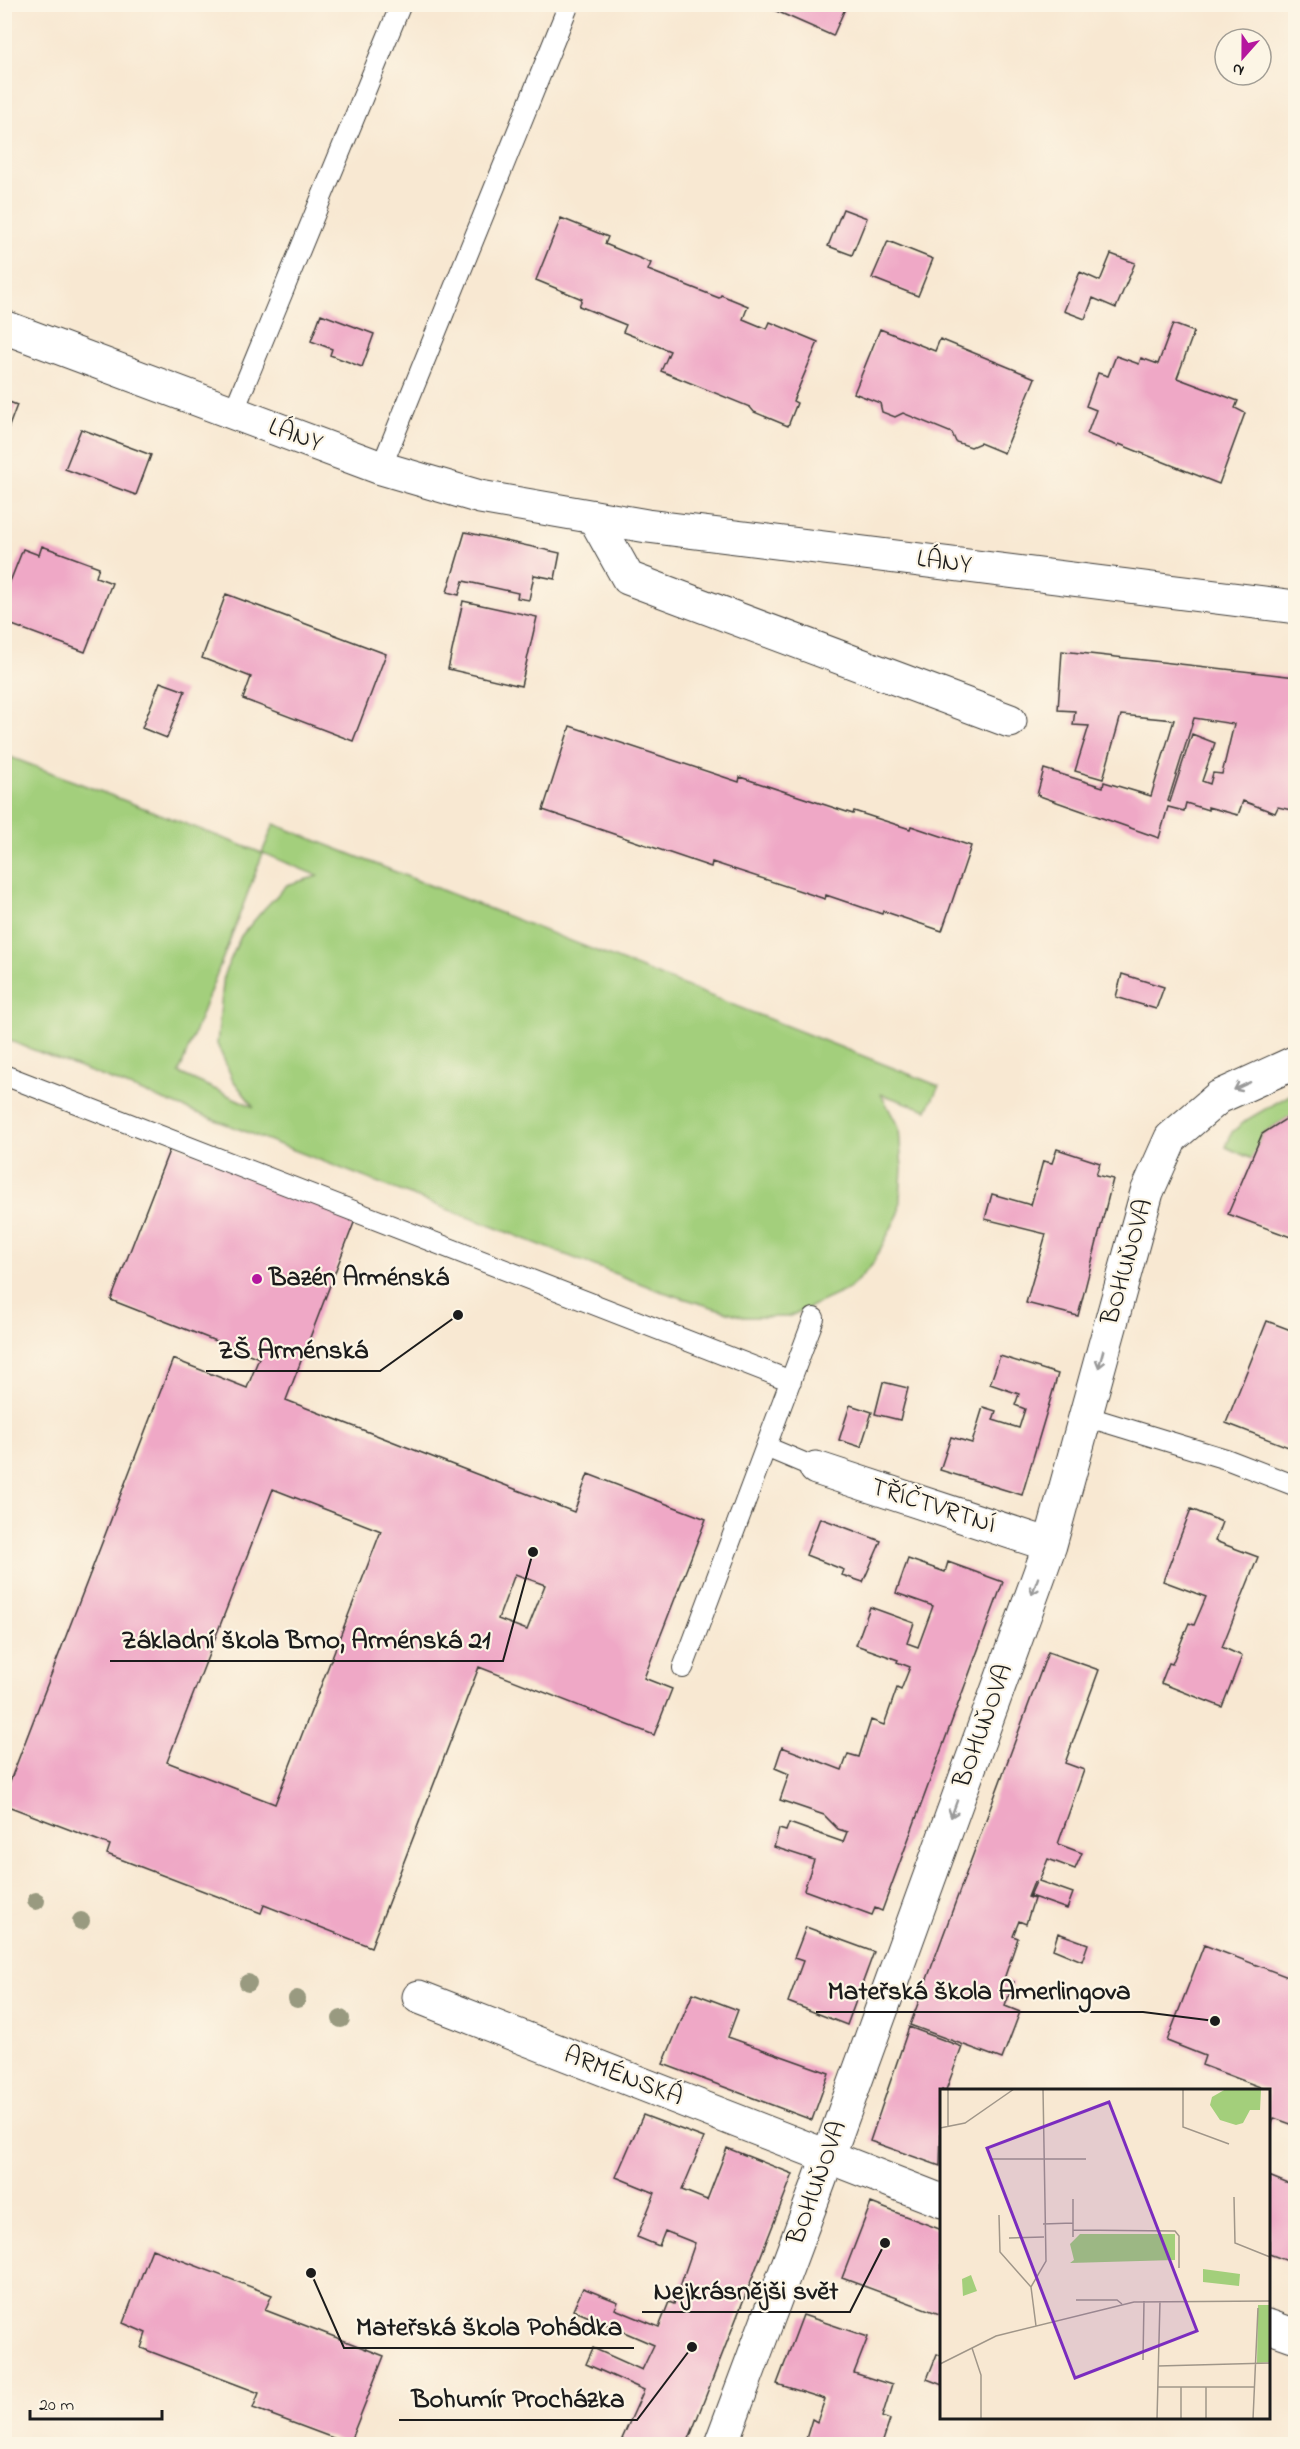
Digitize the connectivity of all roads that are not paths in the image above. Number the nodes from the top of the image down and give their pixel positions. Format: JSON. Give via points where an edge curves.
{"nodes":[{"id":1,"x":401,"y":4,"type":"edge"},
{"id":2,"x":569,"y":4,"type":"edge"},
{"id":3,"x":4,"y":327,"type":"edge"},
{"id":4,"x":233,"y":413,"type":"junction"},
{"id":5,"x":381,"y":468,"type":"junction"},
{"id":6,"x":594,"y":517,"type":"junction"},
{"id":7,"x":1296,"y":608,"type":"edge"},
{"id":8,"x":1010,"y":721,"type":"dead end"},
{"id":9,"x":1296,"y":1062,"type":"edge"},
{"id":10,"x":4,"y":1075,"type":"edge"},
{"id":11,"x":814,"y":1318,"type":"dead end"},
{"id":12,"x":791,"y":1381,"type":"junction"},
{"id":13,"x":1085,"y":1416,"type":"junction"},
{"id":14,"x":766,"y":1446,"type":"junction"},
{"id":15,"x":816,"y":1468,"type":"joint"},
{"id":16,"x":1296,"y":1486,"type":"edge"},
{"id":17,"x":1050,"y":1545,"type":"junction"},
{"id":18,"x":683,"y":1668,"type":"dead end"},
{"id":19,"x":419,"y":1997,"type":"dead end"},
{"id":20,"x":828,"y":2157,"type":"junction"},
{"id":21,"x":940,"y":2200,"type":"edge"},
{"id":22,"x":721,"y":2445,"type":"edge"}],
"edges":[{"from":1,"to":4,"type":"lane"},
{"from":2,"to":5,"type":"lane"},
{"from":3,"to":4,"type":"street","name":"LÁNY"},
{"from":4,"to":5,"type":"street","name":"LÁNY"},
{"from":5,"to":6,"type":"street","name":"LÁNY","via":[[480,497]]},
{"from":6,"to":7,"type":"street","name":"LÁNY"},
{"from":6,"to":8,"type":"street","via":[[628,578]]},
{"from":9,"to":13,"type":"street","name":"BOHUŇOVA","one_way":true,"via":[[1219,1098],[1171,1138],[1147,1192]]},
{"from":10,"to":12,"type":"lane"},
{"from":11,"to":12,"type":"lane"},
{"from":12,"to":14,"type":"lane"},
{"from":13,"to":16,"type":"lane","via":[[1226,1459]]},
{"from":13,"to":17,"type":"street","name":"BOHUŇOVA"},
{"from":14,"to":15,"type":"lane"},
{"from":14,"to":18,"type":"lane"},
{"from":15,"to":17,"type":"street","name":"TŘÍČTVRTNÍ"},
{"from":17,"to":20,"type":"street","name":"BOHUŇOVA","one_way":true},
{"from":19,"to":20,"type":"street","name":"ARMÉNSKÁ"},
{"from":20,"to":21,"type":"street","name":"ARMÉNSKÁ"},
{"from":20,"to":22,"type":"street","name":"BOHUŇOVA"}]}
